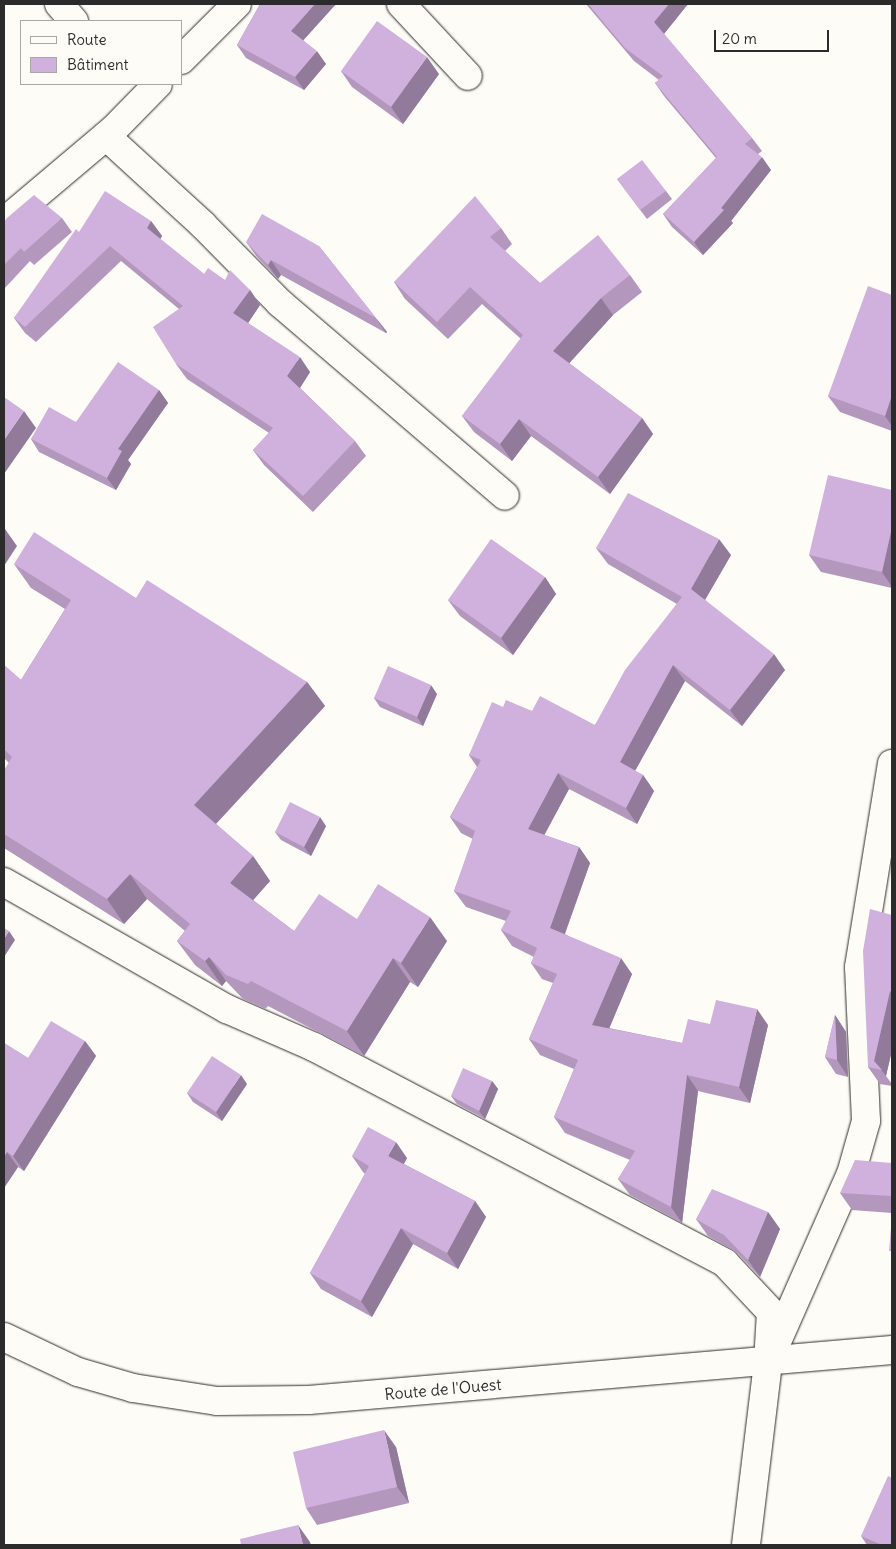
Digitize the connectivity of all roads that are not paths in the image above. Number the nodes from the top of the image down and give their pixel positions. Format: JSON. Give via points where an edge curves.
{"nodes":[{"id":1,"x":59,"y":4,"type":"edge"},
{"id":2,"x":237,"y":4,"type":"edge"},
{"id":3,"x":401,"y":4,"type":"edge"},
{"id":4,"x":73,"y":20,"type":"edge"},
{"id":5,"x":182,"y":59,"type":"edge"},
{"id":6,"x":468,"y":76,"type":"dead end"},
{"id":7,"x":141,"y":90,"type":"edge"},
{"id":8,"x":106,"y":136,"type":"junction"},
{"id":9,"x":4,"y":222,"type":"edge"},
{"id":10,"x":505,"y":496,"type":"dead end"},
{"id":11,"x":892,"y":764,"type":"edge"},
{"id":12,"x":4,"y":882,"type":"edge"},
{"id":13,"x":4,"y":1337,"type":"edge"},
{"id":14,"x":892,"y":1350,"type":"edge"},
{"id":15,"x":768,"y":1363,"type":"junction"},
{"id":16,"x":746,"y":1545,"type":"edge"}],
"edges":[{"from":1,"to":4,"type":"street"},
{"from":2,"to":5,"type":"street"},
{"from":3,"to":6,"type":"street"},
{"from":7,"to":8,"type":"street"},
{"from":8,"to":9,"type":"street"},
{"from":8,"to":10,"type":"street","via":[[280,303]]},
{"from":11,"to":15,"type":"street","via":[[859,967],[866,1121],[851,1174]]},
{"from":12,"to":15,"type":"street","via":[[227,1009],[314,1047],[725,1263],[771,1312]]},
{"from":13,"to":15,"type":"street","name":"Route de l'Ouest","via":[[78,1372],[133,1388],[217,1402],[309,1400]]},
{"from":14,"to":15,"type":"street","name":"Route de l'Ouest"},
{"from":15,"to":16,"type":"street"}]}
